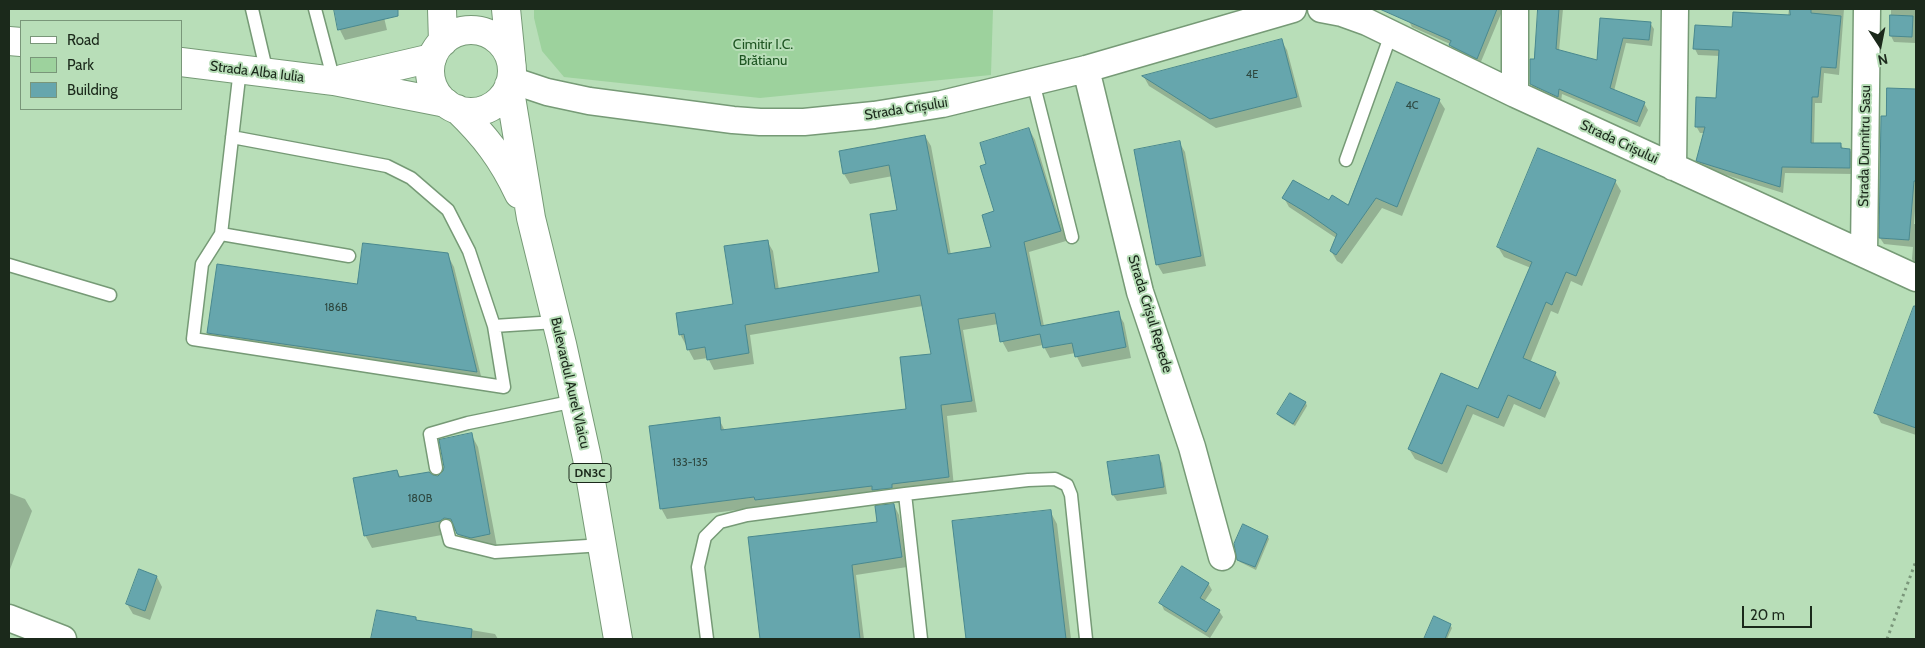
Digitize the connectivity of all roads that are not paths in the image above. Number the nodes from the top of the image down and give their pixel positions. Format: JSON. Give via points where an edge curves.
{"nodes":[{"id":1,"x":252,"y":9,"type":"edge"},
{"id":2,"x":315,"y":9,"type":"edge"},
{"id":3,"x":442,"y":9,"type":"edge"},
{"id":4,"x":506,"y":9,"type":"edge"},
{"id":5,"x":1293,"y":9,"type":"edge"},
{"id":6,"x":1322,"y":9,"type":"edge"},
{"id":7,"x":1516,"y":9,"type":"edge"},
{"id":8,"x":1675,"y":9,"type":"edge"},
{"id":9,"x":1867,"y":9,"type":"edge"},
{"id":10,"x":479,"y":20,"type":"edge"},
{"id":11,"x":1391,"y":34,"type":"junction"},
{"id":12,"x":438,"y":50,"type":"junction"},
{"id":13,"x":182,"y":62,"type":"edge"},
{"id":14,"x":240,"y":69,"type":"junction"},
{"id":15,"x":1086,"y":69,"type":"junction"},
{"id":16,"x":267,"y":73,"type":"junction"},
{"id":17,"x":511,"y":76,"type":"junction"},
{"id":18,"x":334,"y":81,"type":"junction"},
{"id":19,"x":1033,"y":82,"type":"junction"},
{"id":20,"x":1515,"y":94,"type":"junction"},
{"id":21,"x":451,"y":106,"type":"junction"},
{"id":22,"x":232,"y":137,"type":"junction"},
{"id":23,"x":1346,"y":160,"type":"dead end"},
{"id":24,"x":1673,"y":167,"type":"junction"},
{"id":25,"x":530,"y":218,"type":"junction"},
{"id":26,"x":221,"y":234,"type":"junction"},
{"id":27,"x":1072,"y":237,"type":"dead end"},
{"id":28,"x":1864,"y":253,"type":"junction"},
{"id":29,"x":349,"y":256,"type":"dead end"},
{"id":30,"x":9,"y":265,"type":"edge"},
{"id":31,"x":1916,"y":278,"type":"edge"},
{"id":32,"x":110,"y":295,"type":"dead end"},
{"id":33,"x":556,"y":322,"type":"junction"},
{"id":34,"x":494,"y":326,"type":"junction"},
{"id":35,"x":575,"y":402,"type":"junction"},
{"id":36,"x":436,"y":468,"type":"dead end"},
{"id":37,"x":906,"y":494,"type":"junction"},
{"id":38,"x":446,"y":526,"type":"dead end"},
{"id":39,"x":603,"y":545,"type":"junction"},
{"id":40,"x":1222,"y":557,"type":"dead end"},
{"id":41,"x":9,"y":618,"type":"edge"},
{"id":42,"x":63,"y":639,"type":"edge"},
{"id":43,"x":618,"y":639,"type":"edge"},
{"id":44,"x":707,"y":639,"type":"edge"},
{"id":45,"x":921,"y":639,"type":"edge"},
{"id":46,"x":1086,"y":639,"type":"edge"}],
"edges":[{"from":1,"to":16,"type":"lane"},
{"from":2,"to":18,"type":"lane"},
{"from":3,"to":12,"type":"main road"},
{"from":4,"to":17,"type":"main road","number":"DN3C"},
{"from":5,"to":15,"type":"street","name":"Strada Crișului"},
{"from":6,"to":11,"type":"street","name":"Strada Crișului","via":[[1367,22]]},
{"from":7,"to":20,"type":"street"},
{"from":8,"to":24,"type":"street"},
{"from":9,"to":28,"type":"street","name":"Strada Dumitru Sasu"},
{"from":10,"to":12,"type":"main road","via":[[452,35]]},
{"from":10,"to":17,"type":"main road","via":[[502,44]]},
{"from":11,"to":20,"type":"street","name":"Strada Crișului"},
{"from":11,"to":23,"type":"lane"},
{"from":12,"to":18,"type":"main road","name":"Strada Alba Iulia"},
{"from":12,"to":21,"type":"main road","via":[[430,70],[432,82],[437,94]]},
{"from":13,"to":14,"type":"main road","name":"Strada Alba Iulia"},
{"from":14,"to":16,"type":"main road","name":"Strada Alba Iulia"},
{"from":14,"to":22,"type":"lane"},
{"from":15,"to":19,"type":"street","name":"Strada Crișului"},
{"from":15,"to":40,"type":"street","name":"Strada Crișul Repede","via":[[1140,292],[1192,447]]},
{"from":16,"to":18,"type":"main road","name":"Strada Alba Iulia"},
{"from":17,"to":19,"type":"street","name":"Strada Crișului","via":[[547,92],[589,101],[760,122],[804,122],[874,115],[942,104]]},
{"from":17,"to":21,"type":"main road","via":[[504,96],[483,110],[470,112]]},
{"from":17,"to":25,"type":"main road","name":"Bulevardul Aurel Vlaicu","number":"DN3C"},
{"from":18,"to":21,"type":"main road","name":"Strada Alba Iulia"},
{"from":19,"to":27,"type":"lane"},
{"from":20,"to":24,"type":"street","name":"Strada Crișului"},
{"from":21,"to":25,"type":"main road","name":"Bulevardul Aurel Vlaicu","number":"DN3C","via":[[480,131],[496,152]]},
{"from":22,"to":26,"type":"lane"},
{"from":22,"to":34,"type":"lane","via":[[387,166],[411,178],[448,210],[469,251]]},
{"from":24,"to":28,"type":"street","name":"Strada Crișului"},
{"from":25,"to":33,"type":"main road","name":"Bulevardul Aurel Vlaicu","number":"DN3C"},
{"from":26,"to":29,"type":"lane"},
{"from":26,"to":34,"type":"lane","via":[[202,264],[193,339],[504,387]]},
{"from":28,"to":31,"type":"street","name":"Strada Crișului"},
{"from":30,"to":32,"type":"lane"},
{"from":33,"to":34,"type":"lane"},
{"from":33,"to":35,"type":"main road","name":"Bulevardul Aurel Vlaicu","number":"DN3C"},
{"from":35,"to":36,"type":"lane","via":[[468,423],[430,434]]},
{"from":35,"to":39,"type":"main road","name":"Bulevardul Aurel Vlaicu","number":"DN3C"},
{"from":37,"to":44,"type":"lane","via":[[747,515],[720,522],[705,537],[698,567]]},
{"from":37,"to":45,"type":"lane"},
{"from":37,"to":46,"type":"lane","via":[[1028,480],[1055,479],[1067,485],[1071,495]]},
{"from":38,"to":39,"type":"lane","via":[[450,542],[495,552]]},
{"from":39,"to":43,"type":"main road","name":"Bulevardul Aurel Vlaicu","number":"DN3C"},
{"from":41,"to":42,"type":"street"}]}
